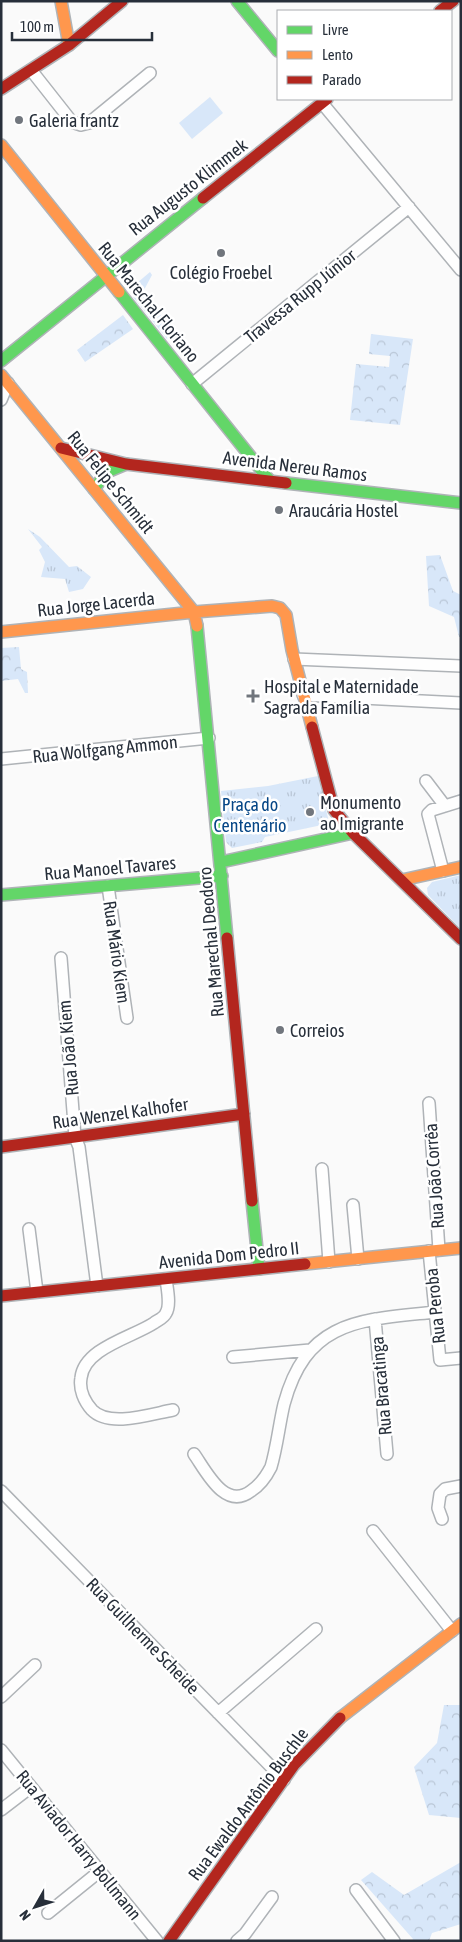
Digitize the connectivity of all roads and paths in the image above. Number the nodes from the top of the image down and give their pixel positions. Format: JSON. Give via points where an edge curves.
{"nodes":[{"id":1,"x":61,"y":1,"type":"edge"},
{"id":2,"x":122,"y":1,"type":"edge"},
{"id":3,"x":237,"y":1,"type":"edge"},
{"id":4,"x":453,"y":1,"type":"edge"},
{"id":5,"x":441,"y":10,"type":"edge"},
{"id":6,"x":68,"y":45,"type":"junction"},
{"id":7,"x":277,"y":50,"type":"edge"},
{"id":8,"x":31,"y":70,"type":"junction"},
{"id":9,"x":150,"y":73,"type":"dead end"},
{"id":10,"x":1,"y":89,"type":"edge"},
{"id":11,"x":322,"y":100,"type":"edge"},
{"id":12,"x":1,"y":145,"type":"edge"},
{"id":13,"x":409,"y":208,"type":"junction"},
{"id":14,"x":461,"y":251,"type":"edge"},
{"id":15,"x":451,"y":259,"type":"junction"},
{"id":16,"x":461,"y":270,"type":"edge"},
{"id":17,"x":105,"y":275,"type":"junction"},
{"id":18,"x":1,"y":361,"type":"edge"},
{"id":19,"x":5,"y":379,"type":"edge"},
{"id":20,"x":192,"y":384,"type":"junction"},
{"id":21,"x":1,"y":400,"type":"edge"},
{"id":22,"x":61,"y":448,"type":"junction"},
{"id":23,"x":126,"y":464,"type":"junction"},
{"id":24,"x":270,"y":482,"type":"junction"},
{"id":25,"x":94,"y":489,"type":"junction"},
{"id":26,"x":461,"y":491,"type":"edge"},
{"id":27,"x":459,"y":503,"type":"edge"},
{"id":28,"x":194,"y":612,"type":"junction"},
{"id":29,"x":1,"y":632,"type":"edge"},
{"id":30,"x":294,"y":660,"type":"junction"},
{"id":31,"x":461,"y":666,"type":"edge"},
{"id":32,"x":304,"y":695,"type":"junction"},
{"id":33,"x":461,"y":704,"type":"edge"},
{"id":34,"x":209,"y":738,"type":"junction"},
{"id":35,"x":1,"y":759,"type":"edge"},
{"id":36,"x":426,"y":781,"type":"dead end"},
{"id":37,"x":461,"y":801,"type":"edge"},
{"id":38,"x":445,"y":806,"type":"junction"},
{"id":39,"x":353,"y":833,"type":"junction"},
{"id":40,"x":221,"y":862,"type":"junction"},
{"id":41,"x":461,"y":867,"type":"edge"},
{"id":42,"x":443,"y":871,"type":"junction"},
{"id":43,"x":222,"y":876,"type":"junction"},
{"id":44,"x":402,"y":880,"type":"junction"},
{"id":45,"x":108,"y":886,"type":"junction"},
{"id":46,"x":1,"y":895,"type":"edge"},
{"id":47,"x":461,"y":939,"type":"edge"},
{"id":48,"x":61,"y":958,"type":"dead end"},
{"id":49,"x":127,"y":1018,"type":"dead end"},
{"id":50,"x":429,"y":1103,"type":"dead end"},
{"id":51,"x":244,"y":1114,"type":"junction"},
{"id":52,"x":75,"y":1137,"type":"junction"},
{"id":53,"x":1,"y":1147,"type":"edge"},
{"id":54,"x":322,"y":1169,"type":"dead end"},
{"id":55,"x":353,"y":1204,"type":"dead end"},
{"id":56,"x":29,"y":1229,"type":"dead end"},
{"id":57,"x":461,"y":1248,"type":"edge"},
{"id":58,"x":434,"y":1251,"type":"junction"},
{"id":59,"x":358,"y":1259,"type":"junction"},
{"id":60,"x":329,"y":1262,"type":"junction"},
{"id":61,"x":259,"y":1270,"type":"junction"},
{"id":62,"x":166,"y":1279,"type":"junction"},
{"id":63,"x":96,"y":1286,"type":"junction"},
{"id":64,"x":37,"y":1292,"type":"junction"},
{"id":65,"x":1,"y":1296,"type":"edge"},
{"id":66,"x":435,"y":1312,"type":"junction"},
{"id":67,"x":376,"y":1319,"type":"junction"},
{"id":68,"x":310,"y":1350,"type":"junction"},
{"id":69,"x":233,"y":1357,"type":"dead end"},
{"id":70,"x":461,"y":1358,"type":"edge"},
{"id":71,"x":173,"y":1410,"type":"dead end"},
{"id":72,"x":194,"y":1454,"type":"dead end"},
{"id":73,"x":387,"y":1454,"type":"dead end"},
{"id":74,"x":461,"y":1486,"type":"edge"},
{"id":75,"x":1,"y":1491,"type":"edge"},
{"id":76,"x":442,"y":1518,"type":"dead end"},
{"id":77,"x":373,"y":1531,"type":"dead end"},
{"id":78,"x":456,"y":1628,"type":"edge"},
{"id":79,"x":316,"y":1629,"type":"dead end"},
{"id":80,"x":35,"y":1665,"type":"dead end"},
{"id":81,"x":1,"y":1696,"type":"edge"},
{"id":82,"x":218,"y":1713,"type":"junction"},
{"id":83,"x":1,"y":1750,"type":"edge"},
{"id":84,"x":284,"y":1780,"type":"junction"},
{"id":85,"x":31,"y":1787,"type":"junction"},
{"id":86,"x":1,"y":1810,"type":"edge"},
{"id":87,"x":100,"y":1871,"type":"junction"},
{"id":88,"x":356,"y":1890,"type":"dead end"},
{"id":89,"x":272,"y":1897,"type":"dead end"},
{"id":90,"x":48,"y":1913,"type":"dead end"},
{"id":91,"x":157,"y":1941,"type":"edge"},
{"id":92,"x":169,"y":1941,"type":"edge"},
{"id":93,"x":237,"y":1941,"type":"edge"},
{"id":94,"x":394,"y":1941,"type":"edge"}],
"edges":[{"from":1,"to":6,"type":"street"},
{"from":2,"to":6,"type":"street"},
{"from":3,"to":7,"type":"street"},
{"from":4,"to":5,"type":"street"},
{"from":6,"to":8,"type":"street"},
{"from":8,"to":9,"type":"street","via":[[72,122],[80,125],[90,123]]},
{"from":8,"to":10,"type":"street"},
{"from":11,"to":13,"type":"street"},
{"from":11,"to":17,"type":"street","name":"Rua Augusto Klimmek"},
{"from":12,"to":17,"type":"street","name":"Rua Marechal Floriano"},
{"from":13,"to":15,"type":"street"},
{"from":13,"to":20,"type":"street","name":"Travessa Rupp Júnior"},
{"from":14,"to":15,"type":"street"},
{"from":15,"to":16,"type":"street"},
{"from":17,"to":18,"type":"street","name":"Rua Augusto Klimmek"},
{"from":17,"to":20,"type":"street","name":"Rua Marechal Floriano"},
{"from":19,"to":21,"type":"street"},
{"from":19,"to":22,"type":"street","name":"Rua Felipe Schmidt"},
{"from":20,"to":24,"type":"street","name":"Rua Marechal Floriano"},
{"from":22,"to":23,"type":"street","name":"Avenida Nereu Ramos"},
{"from":22,"to":25,"type":"street","name":"Rua Felipe Schmidt"},
{"from":23,"to":24,"type":"street","name":"Avenida Nereu Ramos"},
{"from":23,"to":25,"type":"street","via":[[110,469]]},
{"from":24,"to":27,"type":"street","name":"Avenida Nereu Ramos"},
{"from":25,"to":28,"type":"street","name":"Rua Felipe Schmidt"},
{"from":26,"to":27,"type":"street"},
{"from":28,"to":29,"type":"street","name":"Rua Jorge Lacerda"},
{"from":28,"to":30,"type":"street","name":"Rua Jorge Lacerda","via":[[280,608],[286,615]]},
{"from":28,"to":34,"type":"street","name":"Rua Marechal Deodoro"},
{"from":30,"to":31,"type":"street"},
{"from":30,"to":32,"type":"street"},
{"from":32,"to":33,"type":"street"},
{"from":32,"to":39,"type":"street","via":[[331,802]]},
{"from":34,"to":35,"type":"street","name":"Rua Wolfgang Ammon"},
{"from":34,"to":40,"type":"street","name":"Rua Marechal Deodoro"},
{"from":36,"to":38,"type":"street"},
{"from":37,"to":38,"type":"street"},
{"from":38,"to":42,"type":"street","via":[[430,812],[428,817]]},
{"from":39,"to":40,"type":"street"},
{"from":39,"to":44,"type":"street"},
{"from":40,"to":43,"type":"street","name":"Rua Marechal Deodoro"},
{"from":41,"to":42,"type":"street"},
{"from":42,"to":44,"type":"street"},
{"from":43,"to":45,"type":"street","name":"Rua Manoel Tavares"},
{"from":43,"to":51,"type":"street","name":"Rua Marechal Deodoro"},
{"from":44,"to":47,"type":"street"},
{"from":45,"to":46,"type":"street","name":"Rua Manoel Tavares"},
{"from":45,"to":49,"type":"street","name":"Rua Mário Kiem"},
{"from":48,"to":52,"type":"street","name":"Rua João Kiem"},
{"from":50,"to":58,"type":"street","name":"Rua João Corrêa"},
{"from":51,"to":52,"type":"street","name":"Rua Wenzel Kalhofer"},
{"from":51,"to":61,"type":"street","name":"Rua Marechal Deodoro"},
{"from":52,"to":53,"type":"street","name":"Rua Wenzel Kalhofer"},
{"from":52,"to":63,"type":"street","name":"Rua João Kiem","via":[[79,1147]]},
{"from":54,"to":60,"type":"street"},
{"from":55,"to":59,"type":"street"},
{"from":56,"to":64,"type":"street"},
{"from":57,"to":58,"type":"street","name":"Avenida Dom Pedro II"},
{"from":58,"to":59,"type":"street","name":"Avenida Dom Pedro II"},
{"from":58,"to":66,"type":"street","name":"Rua Peroba"},
{"from":59,"to":60,"type":"street","name":"Avenida Dom Pedro II"},
{"from":60,"to":61,"type":"street","name":"Avenida Dom Pedro II"},
{"from":61,"to":62,"type":"street","name":"Avenida Dom Pedro II"},
{"from":62,"to":63,"type":"street","name":"Avenida Dom Pedro II"},
{"from":62,"to":71,"type":"street","via":[[166,1314],[91,1358],[84,1366],[80,1383],[88,1405],[108,1418]]},
{"from":63,"to":64,"type":"street","name":"Avenida Dom Pedro II"},
{"from":64,"to":65,"type":"street","name":"Avenida Dom Pedro II"},
{"from":66,"to":67,"type":"street"},
{"from":66,"to":70,"type":"street","name":"Rua Peroba","via":[[440,1360]]},
{"from":67,"to":68,"type":"street","via":[[343,1327]]},
{"from":67,"to":73,"type":"street","name":"Rua Bracatinga"},
{"from":68,"to":69,"type":"street"},
{"from":68,"to":72,"type":"street","via":[[288,1392],[271,1467],[258,1486],[240,1497],[231,1496],[217,1487]]},
{"from":74,"to":76,"type":"street","via":[[440,1494],[438,1508]]},
{"from":75,"to":82,"type":"street","name":"Rua Guilherme Scheide"},
{"from":77,"to":78,"type":"street"},
{"from":78,"to":84,"type":"street","name":"Rua Ewaldo Antônio Buschle","via":[[333,1722]]},
{"from":79,"to":82,"type":"street"},
{"from":80,"to":81,"type":"street"},
{"from":82,"to":84,"type":"street","name":"Rua Guilherme Scheide"},
{"from":83,"to":85,"type":"street","name":"Rua Aviador Harry Bollmann"},
{"from":84,"to":92,"type":"street","name":"Rua Ewaldo Antônio Buschle"},
{"from":85,"to":86,"type":"street"},
{"from":85,"to":87,"type":"street","name":"Rua Aviador Harry Bollmann"},
{"from":87,"to":90,"type":"street"},
{"from":87,"to":91,"type":"street","name":"Rua Aviador Harry Bollmann"},
{"from":88,"to":94,"type":"street"},
{"from":89,"to":93,"type":"street"}]}
